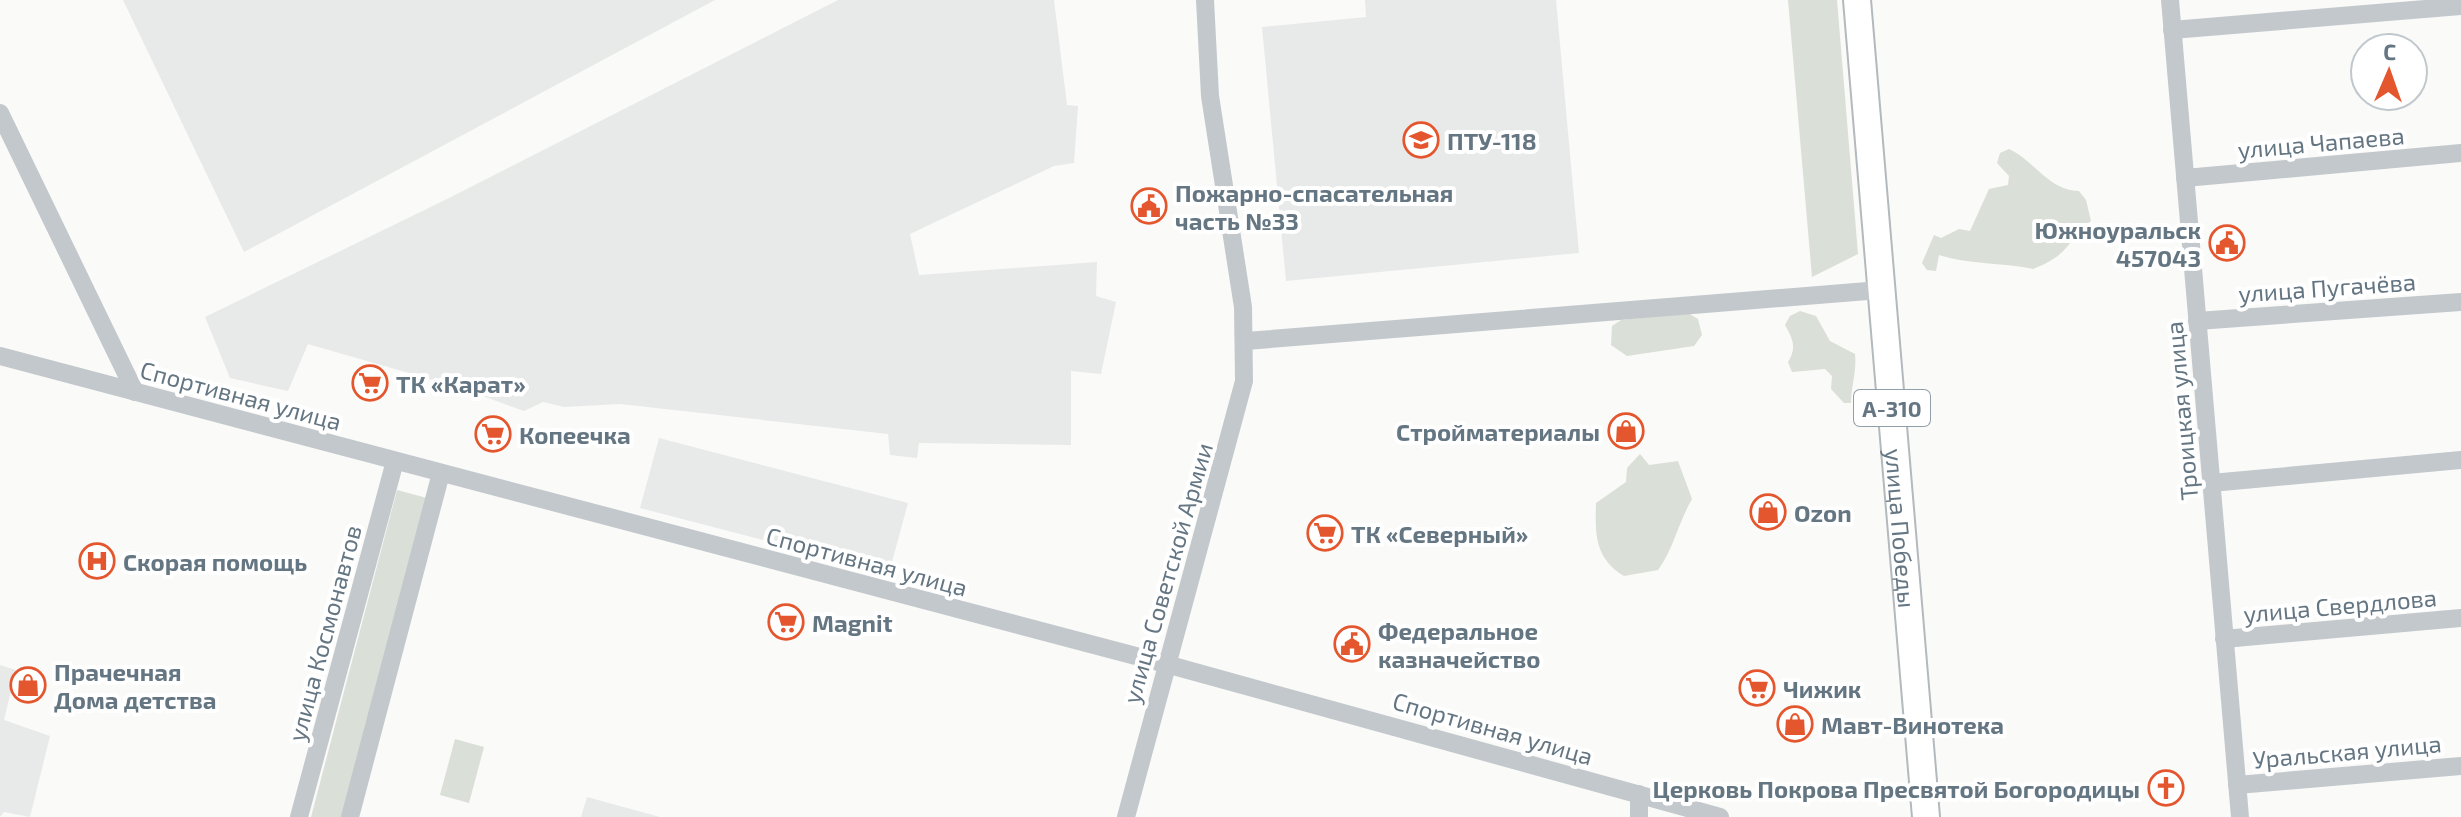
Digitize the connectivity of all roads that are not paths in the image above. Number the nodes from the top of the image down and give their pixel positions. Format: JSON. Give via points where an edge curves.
{"nodes":[{"id":1,"x":1205,"y":0,"type":"edge"},
{"id":2,"x":1857,"y":0,"type":"edge"},
{"id":3,"x":2170,"y":0,"type":"edge"},
{"id":4,"x":2461,"y":6,"type":"edge"},
{"id":5,"x":2172,"y":30,"type":"junction"},
{"id":6,"x":0,"y":113,"type":"edge"},
{"id":7,"x":2461,"y":153,"type":"edge"},
{"id":8,"x":2185,"y":178,"type":"junction"},
{"id":9,"x":1880,"y":290,"type":"junction"},
{"id":10,"x":2461,"y":302,"type":"edge"},
{"id":11,"x":2197,"y":321,"type":"junction"},
{"id":12,"x":1246,"y":341,"type":"junction"},
{"id":13,"x":0,"y":356,"type":"edge"},
{"id":14,"x":135,"y":392,"type":"junction"},
{"id":15,"x":2461,"y":460,"type":"edge"},
{"id":16,"x":395,"y":461,"type":"junction"},
{"id":17,"x":441,"y":473,"type":"junction"},
{"id":18,"x":2211,"y":483,"type":"junction"},
{"id":19,"x":2461,"y":618,"type":"edge"},
{"id":20,"x":2224,"y":639,"type":"junction"},
{"id":21,"x":1166,"y":664,"type":"junction"},
{"id":22,"x":2461,"y":766,"type":"edge"},
{"id":23,"x":2237,"y":785,"type":"junction"},
{"id":24,"x":1639,"y":794,"type":"junction"},
{"id":25,"x":299,"y":817,"type":"edge"},
{"id":26,"x":350,"y":817,"type":"edge"},
{"id":27,"x":1126,"y":817,"type":"edge"},
{"id":28,"x":1639,"y":817,"type":"edge"},
{"id":29,"x":1720,"y":817,"type":"edge"},
{"id":30,"x":1926,"y":817,"type":"edge"},
{"id":31,"x":2240,"y":817,"type":"edge"}],
"edges":[{"from":1,"to":12,"type":"street","name":"улица Советской Армии","via":[[1210,96]]},
{"from":2,"to":9,"type":"highway","name":"улица Победы","number":"А-310"},
{"from":3,"to":5,"type":"street","name":"Троицкая улица"},
{"from":4,"to":5,"type":"street"},
{"from":5,"to":8,"type":"street","name":"Троицкая улица"},
{"from":6,"to":14,"type":"street"},
{"from":7,"to":8,"type":"street","name":"улица Чапаева"},
{"from":8,"to":11,"type":"street","name":"Троицкая улица"},
{"from":9,"to":12,"type":"street"},
{"from":9,"to":30,"type":"highway","name":"улица Победы","number":"А-310"},
{"from":10,"to":11,"type":"street","name":"улица Пугачёва"},
{"from":11,"to":18,"type":"street","name":"Троицкая улица"},
{"from":12,"to":21,"type":"street","name":"улица Советской Армии","via":[[1237,415]]},
{"from":13,"to":14,"type":"street","name":"Спортивная улица"},
{"from":14,"to":16,"type":"street","name":"Спортивная улица"},
{"from":15,"to":18,"type":"street"},
{"from":16,"to":17,"type":"street","name":"Спортивная улица"},
{"from":16,"to":25,"type":"street","name":"улица Космонавтов"},
{"from":17,"to":21,"type":"street","name":"Спортивная улица"},
{"from":17,"to":26,"type":"street"},
{"from":18,"to":20,"type":"street","name":"Троицкая улица"},
{"from":19,"to":20,"type":"street","name":"улица Свердлова"},
{"from":20,"to":23,"type":"street","name":"Троицкая улица"},
{"from":21,"to":24,"type":"street","name":"Спортивная улица"},
{"from":21,"to":27,"type":"street","name":"улица Советской Армии"},
{"from":22,"to":23,"type":"street","name":"Уральская улица"},
{"from":23,"to":31,"type":"street","name":"Троицкая улица"},
{"from":24,"to":28,"type":"street"},
{"from":24,"to":29,"type":"street","name":"Спортивная улица"}]}
